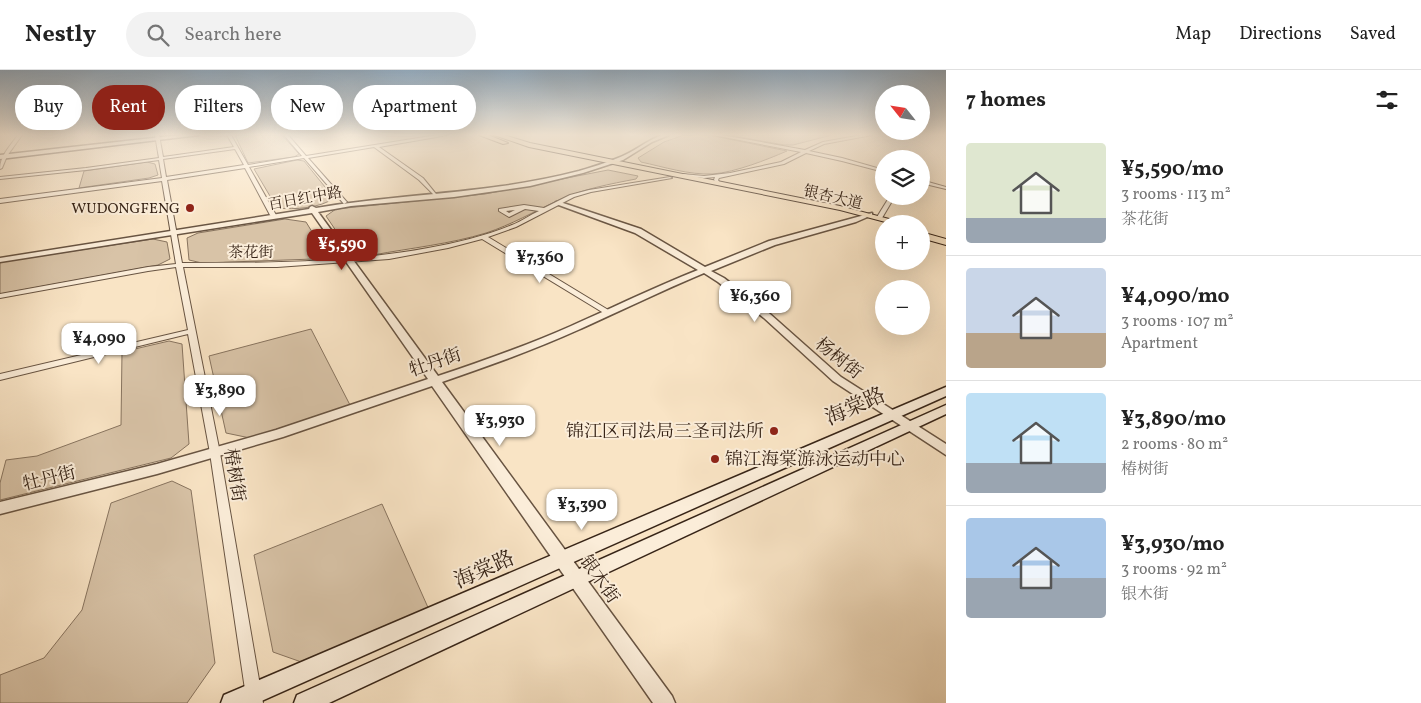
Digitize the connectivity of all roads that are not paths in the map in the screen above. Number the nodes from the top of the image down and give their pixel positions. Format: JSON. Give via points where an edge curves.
{"nodes":[{"id":1,"x":114,"y":165,"type":"edge"},
{"id":2,"x":162,"y":165,"type":"edge"},
{"id":3,"x":256,"y":165,"type":"edge"},
{"id":4,"x":312,"y":165,"type":"edge"},
{"id":5,"x":401,"y":165,"type":"edge"},
{"id":6,"x":587,"y":165,"type":"edge"},
{"id":7,"x":595,"y":165,"type":"edge"},
{"id":8,"x":613,"y":165,"type":"edge"},
{"id":9,"x":631,"y":165,"type":"edge"},
{"id":10,"x":775,"y":165,"type":"edge"},
{"id":11,"x":246,"y":166,"type":"junction"},
{"id":12,"x":730,"y":174,"type":"junction"},
{"id":13,"x":683,"y":175,"type":"junction"},
{"id":14,"x":0,"y":178,"type":"edge"},
{"id":15,"x":670,"y":178,"type":"junction"},
{"id":16,"x":165,"y":179,"type":"junction"},
{"id":17,"x":718,"y":183,"type":"junction"},
{"id":18,"x":930,"y":184,"type":"edge"},
{"id":19,"x":945,"y":189,"type":"edge"},
{"id":20,"x":434,"y":194,"type":"junction"},
{"id":21,"x":0,"y":200,"type":"edge"},
{"id":22,"x":344,"y":202,"type":"junction"},
{"id":23,"x":558,"y":203,"type":"junction"},
{"id":24,"x":883,"y":205,"type":"edge"},
{"id":25,"x":313,"y":209,"type":"junction"},
{"id":26,"x":516,"y":209,"type":"dead end"},
{"id":27,"x":545,"y":210,"type":"junction"},
{"id":28,"x":273,"y":215,"type":"junction"},
{"id":29,"x":870,"y":216,"type":"junction"},
{"id":30,"x":875,"y":217,"type":"edge"},
{"id":31,"x":875,"y":219,"type":"edge"},
{"id":32,"x":173,"y":232,"type":"junction"},
{"id":33,"x":930,"y":232,"type":"edge"},
{"id":34,"x":946,"y":236,"type":"edge"},
{"id":35,"x":484,"y":237,"type":"junction"},
{"id":36,"x":930,"y":237,"type":"edge"},
{"id":37,"x":946,"y":242,"type":"edge"},
{"id":38,"x":0,"y":256,"type":"edge"},
{"id":39,"x":0,"y":260,"type":"edge"},
{"id":40,"x":350,"y":260,"type":"junction"},
{"id":41,"x":179,"y":265,"type":"junction"},
{"id":42,"x":706,"y":270,"type":"junction"},
{"id":43,"x":0,"y":296,"type":"edge"},
{"id":44,"x":607,"y":313,"type":"junction"},
{"id":45,"x":192,"y":331,"type":"junction"},
{"id":46,"x":0,"y":377,"type":"edge"},
{"id":47,"x":435,"y":380,"type":"junction"},
{"id":48,"x":946,"y":390,"type":"edge"},
{"id":49,"x":946,"y":409,"type":"edge"},
{"id":50,"x":890,"y":415,"type":"junction"},
{"id":51,"x":908,"y":426,"type":"junction"},
{"id":52,"x":946,"y":450,"type":"edge"},
{"id":53,"x":215,"y":453,"type":"junction"},
{"id":54,"x":0,"y":508,"type":"edge"},
{"id":55,"x":562,"y":558,"type":"junction"},
{"id":56,"x":577,"y":579,"type":"junction"},
{"id":57,"x":254,"y":698,"type":"edge"},
{"id":58,"x":232,"y":703,"type":"edge"},
{"id":59,"x":305,"y":703,"type":"edge"},
{"id":60,"x":665,"y":703,"type":"edge"}],
"edges":[{"from":1,"to":14,"type":"street"},
{"from":2,"to":16,"type":"street","name":"椿树街"},
{"from":3,"to":11,"type":"street"},
{"from":4,"to":22,"type":"street"},
{"from":5,"to":20,"type":"street","via":[[421,179]]},
{"from":6,"to":20,"type":"street","name":"百日红中路","via":[[514,184]]},
{"from":7,"to":25,"type":"street","name":"百日红中路","via":[[549,180],[505,188]]},
{"from":8,"to":15,"type":"main road","name":"银杏大道"},
{"from":9,"to":13,"type":"main road","name":"银杏大道"},
{"from":10,"to":12,"type":"street"},
{"from":11,"to":16,"type":"street"},
{"from":11,"to":28,"type":"street"},
{"from":12,"to":13,"type":"street"},
{"from":12,"to":17,"type":"street","via":[[718,177]]},
{"from":13,"to":17,"type":"main road","name":"银杏大道"},
{"from":15,"to":23,"type":"street","name":"茶花街","via":[[610,186]]},
{"from":15,"to":29,"type":"main road","name":"银杏大道"},
{"from":16,"to":21,"type":"street"},
{"from":16,"to":32,"type":"street","name":"椿树街"},
{"from":17,"to":29,"type":"main road","name":"银杏大道"},
{"from":18,"to":19,"type":"street"},
{"from":20,"to":22,"type":"street","name":"百日红中路"},
{"from":22,"to":25,"type":"street","name":"百日红中路"},
{"from":23,"to":27,"type":"street","name":"茶花街"},
{"from":23,"to":42,"type":"street","name":"杨树街","via":[[638,231]]},
{"from":24,"to":29,"type":"street"},
{"from":25,"to":28,"type":"street","name":"百日红中路"},
{"from":25,"to":32,"type":"street","name":"百日红中路"},
{"from":25,"to":40,"type":"street","name":"银木街"},
{"from":26,"to":27,"type":"street"},
{"from":27,"to":35,"type":"street","name":"茶花街"},
{"from":28,"to":32,"type":"street","name":"百日红中路"},
{"from":29,"to":30,"type":"main road","name":"银杏大道"},
{"from":29,"to":31,"type":"main road","name":"银杏大道"},
{"from":29,"to":42,"type":"street","name":"牡丹街","via":[[772,243]]},
{"from":32,"to":38,"type":"street","name":"百日红中路"},
{"from":32,"to":39,"type":"street","name":"百日红中路"},
{"from":32,"to":41,"type":"street","name":"椿树街"},
{"from":33,"to":34,"type":"main road"},
{"from":35,"to":40,"type":"street","name":"茶花街","via":[[389,257]]},
{"from":35,"to":44,"type":"street"},
{"from":36,"to":37,"type":"main road"},
{"from":40,"to":41,"type":"street","name":"茶花街","via":[[277,265]]},
{"from":40,"to":47,"type":"street","name":"银木街"},
{"from":41,"to":43,"type":"street","name":"茶花街"},
{"from":41,"to":45,"type":"street","name":"椿树街"},
{"from":42,"to":44,"type":"street","name":"牡丹街"},
{"from":42,"to":50,"type":"street","name":"杨树街","via":[[767,316],[837,379]]},
{"from":44,"to":47,"type":"street","name":"牡丹街","via":[[495,360]]},
{"from":45,"to":46,"type":"street"},
{"from":45,"to":53,"type":"street","name":"椿树街"},
{"from":47,"to":53,"type":"street","name":"牡丹街"},
{"from":47,"to":55,"type":"street","name":"银木街"},
{"from":48,"to":50,"type":"main road","name":"海棠路"},
{"from":49,"to":51,"type":"main road"},
{"from":50,"to":51,"type":"street","name":"杨树街"},
{"from":50,"to":55,"type":"main road","name":"海棠路"},
{"from":51,"to":52,"type":"street","name":"杨树街"},
{"from":51,"to":56,"type":"main road"},
{"from":53,"to":54,"type":"street","name":"牡丹街"},
{"from":53,"to":57,"type":"street","name":"椿树街"},
{"from":55,"to":56,"type":"street","name":"银木街"},
{"from":55,"to":57,"type":"main road","name":"海棠路"},
{"from":56,"to":59,"type":"main road"},
{"from":56,"to":60,"type":"street","name":"银木街"},
{"from":57,"to":58,"type":"main road","name":"海棠路"}]}
